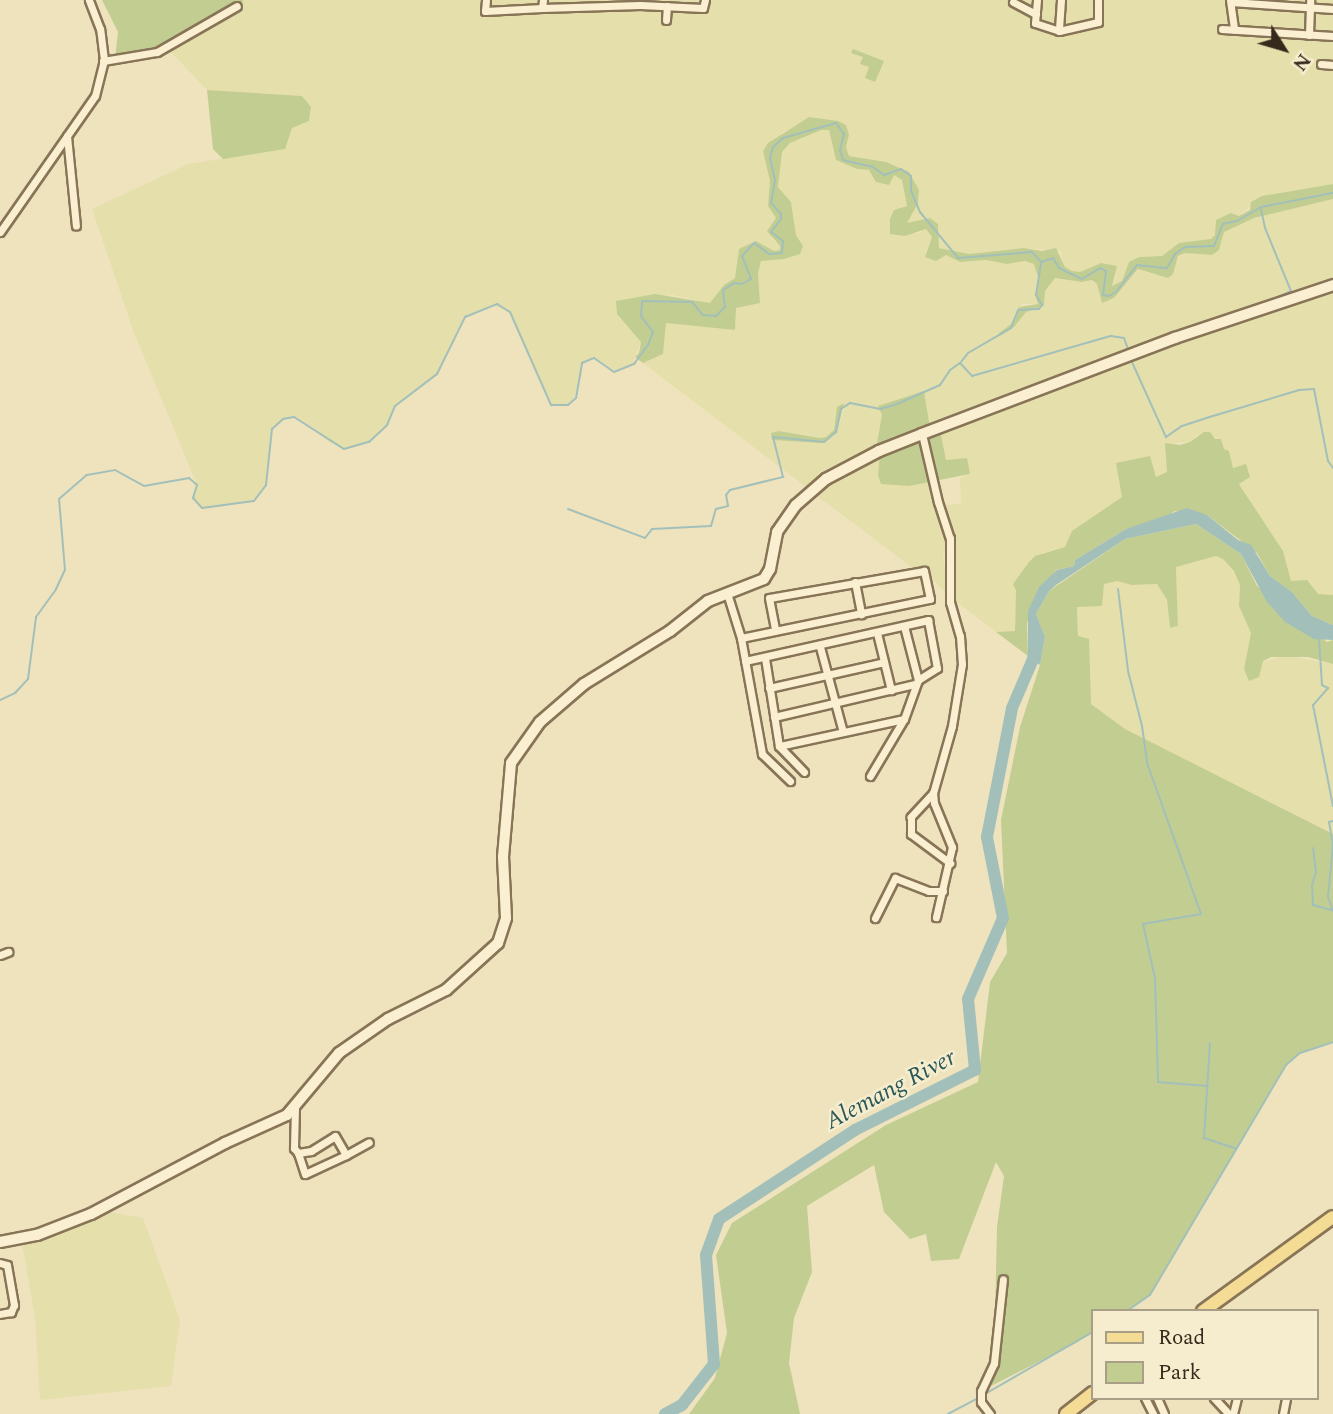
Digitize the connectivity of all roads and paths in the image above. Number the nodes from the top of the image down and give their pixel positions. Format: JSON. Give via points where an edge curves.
{"nodes":[{"id":1,"x":89,"y":0,"type":"edge"},
{"id":2,"x":486,"y":0,"type":"edge"},
{"id":3,"x":523,"y":0,"type":"edge"},
{"id":4,"x":705,"y":0,"type":"edge"},
{"id":5,"x":1037,"y":0,"type":"edge"},
{"id":6,"x":1061,"y":0,"type":"edge"},
{"id":7,"x":1098,"y":0,"type":"edge"},
{"id":8,"x":1012,"y":1,"type":"edge"},
{"id":9,"x":1231,"y":1,"type":"edge"},
{"id":10,"x":640,"y":3,"type":"edge"},
{"id":11,"x":1284,"y":3,"type":"edge"},
{"id":12,"x":543,"y":4,"type":"edge"},
{"id":13,"x":576,"y":4,"type":"edge"},
{"id":14,"x":608,"y":4,"type":"edge"},
{"id":15,"x":1310,"y":4,"type":"edge"},
{"id":16,"x":237,"y":6,"type":"dead end"},
{"id":17,"x":667,"y":6,"type":"junction"},
{"id":18,"x":522,"y":9,"type":"junction"},
{"id":19,"x":1333,"y":9,"type":"edge"},
{"id":20,"x":1036,"y":14,"type":"junction"},
{"id":21,"x":666,"y":20,"type":"dead end"},
{"id":22,"x":1222,"y":29,"type":"dead end"},
{"id":23,"x":1234,"y":30,"type":"junction"},
{"id":24,"x":1059,"y":31,"type":"junction"},
{"id":25,"x":1309,"y":34,"type":"junction"},
{"id":26,"x":1333,"y":36,"type":"edge"},
{"id":27,"x":103,"y":61,"type":"junction"},
{"id":28,"x":1321,"y":64,"type":"dead end"},
{"id":29,"x":1333,"y":65,"type":"edge"},
{"id":30,"x":67,"y":135,"type":"junction"},
{"id":31,"x":76,"y":226,"type":"dead end"},
{"id":32,"x":0,"y":232,"type":"edge"},
{"id":33,"x":1333,"y":285,"type":"edge"},
{"id":34,"x":922,"y":434,"type":"junction"},
{"id":35,"x":855,"y":582,"type":"junction"},
{"id":36,"x":727,"y":593,"type":"junction"},
{"id":37,"x":861,"y":614,"type":"junction"},
{"id":38,"x":904,"y":626,"type":"junction"},
{"id":39,"x":775,"y":630,"type":"junction"},
{"id":40,"x":877,"y":632,"type":"junction"},
{"id":41,"x":741,"y":638,"type":"junction"},
{"id":42,"x":820,"y":647,"type":"junction"},
{"id":43,"x":765,"y":658,"type":"junction"},
{"id":44,"x":745,"y":661,"type":"junction"},
{"id":45,"x":884,"y":662,"type":"junction"},
{"id":46,"x":828,"y":675,"type":"junction"},
{"id":47,"x":916,"y":682,"type":"junction"},
{"id":48,"x":769,"y":688,"type":"junction"},
{"id":49,"x":891,"y":690,"type":"junction"},
{"id":50,"x":835,"y":704,"type":"junction"},
{"id":51,"x":774,"y":717,"type":"junction"},
{"id":52,"x":904,"y":719,"type":"junction"},
{"id":53,"x":843,"y":732,"type":"junction"},
{"id":54,"x":779,"y":746,"type":"junction"},
{"id":55,"x":804,"y":772,"type":"dead end"},
{"id":56,"x":870,"y":776,"type":"dead end"},
{"id":57,"x":790,"y":781,"type":"dead end"},
{"id":58,"x":933,"y":793,"type":"junction"},
{"id":59,"x":950,"y":863,"type":"junction"},
{"id":60,"x":943,"y":891,"type":"junction"},
{"id":61,"x":936,"y":917,"type":"dead end"},
{"id":62,"x":875,"y":918,"type":"dead end"},
{"id":63,"x":295,"y":1106,"type":"junction"},
{"id":64,"x":369,"y":1142,"type":"dead end"},
{"id":65,"x":298,"y":1153,"type":"junction"},
{"id":66,"x":346,"y":1155,"type":"junction"},
{"id":67,"x":1333,"y":1217,"type":"edge"},
{"id":68,"x":0,"y":1242,"type":"edge"},
{"id":69,"x":0,"y":1263,"type":"edge"},
{"id":70,"x":1003,"y":1279,"type":"dead end"},
{"id":71,"x":1206,"y":1309,"type":"edge"},
{"id":72,"x":0,"y":1314,"type":"edge"},
{"id":73,"x":1092,"y":1394,"type":"edge"},
{"id":74,"x":1216,"y":1400,"type":"edge"},
{"id":75,"x":990,"y":1414,"type":"edge"},
{"id":76,"x":1066,"y":1414,"type":"edge"},
{"id":77,"x":1229,"y":1414,"type":"edge"}],
"edges":[{"from":1,"to":27,"type":"street","via":[[100,29]]},
{"from":2,"to":18,"type":"street","via":[[485,11]]},
{"from":3,"to":18,"type":"street"},
{"from":4,"to":17,"type":"street","via":[[703,8]]},
{"from":5,"to":20,"type":"street"},
{"from":6,"to":24,"type":"street"},
{"from":7,"to":24,"type":"street","via":[[1098,22]]},
{"from":8,"to":20,"type":"street"},
{"from":9,"to":11,"type":"street"},
{"from":9,"to":23,"type":"street"},
{"from":10,"to":14,"type":"street"},
{"from":10,"to":17,"type":"street"},
{"from":11,"to":15,"type":"street"},
{"from":12,"to":13,"type":"street"},
{"from":12,"to":18,"type":"street"},
{"from":13,"to":14,"type":"street"},
{"from":15,"to":19,"type":"street"},
{"from":15,"to":25,"type":"street"},
{"from":16,"to":27,"type":"street","via":[[157,52]]},
{"from":17,"to":21,"type":"street"},
{"from":20,"to":24,"type":"street","via":[[1035,23]]},
{"from":22,"to":23,"type":"street"},
{"from":23,"to":25,"type":"street"},
{"from":25,"to":26,"type":"street"},
{"from":27,"to":30,"type":"street","via":[[95,96]]},
{"from":28,"to":29,"type":"street"},
{"from":30,"to":31,"type":"street"},
{"from":30,"to":32,"type":"street"},
{"from":33,"to":34,"type":"street","via":[[1175,338]]},
{"from":34,"to":36,"type":"street","via":[[879,451],[818,485],[796,505],[777,533],[767,575]]},
{"from":34,"to":58,"type":"street","via":[[950,538],[950,602],[961,649],[952,726]]},
{"from":35,"to":37,"type":"street"},
{"from":35,"to":37,"type":"street","via":[[924,571],[930,599]]},
{"from":35,"to":39,"type":"street","via":[[769,598]]},
{"from":36,"to":41,"type":"street"},
{"from":36,"to":63,"type":"street","via":[[584,684],[540,722],[511,763],[503,857],[506,918],[498,943],[446,990],[388,1018],[339,1053]]},
{"from":37,"to":39,"type":"street"},
{"from":38,"to":40,"type":"street"},
{"from":38,"to":47,"type":"street"},
{"from":38,"to":47,"type":"street","via":[[928,620],[937,668]]},
{"from":39,"to":41,"type":"street"},
{"from":40,"to":42,"type":"street"},
{"from":40,"to":45,"type":"street"},
{"from":41,"to":44,"type":"street"},
{"from":42,"to":43,"type":"street"},
{"from":42,"to":46,"type":"street"},
{"from":43,"to":44,"type":"street"},
{"from":43,"to":48,"type":"street"},
{"from":44,"to":57,"type":"street","via":[[762,754]]},
{"from":45,"to":46,"type":"street"},
{"from":45,"to":49,"type":"street"},
{"from":46,"to":48,"type":"street"},
{"from":46,"to":50,"type":"street"},
{"from":47,"to":49,"type":"street"},
{"from":47,"to":52,"type":"street"},
{"from":48,"to":51,"type":"street"},
{"from":49,"to":50,"type":"street"},
{"from":50,"to":51,"type":"street"},
{"from":50,"to":53,"type":"street"},
{"from":51,"to":54,"type":"street"},
{"from":52,"to":53,"type":"street"},
{"from":52,"to":56,"type":"street"},
{"from":53,"to":54,"type":"street"},
{"from":54,"to":55,"type":"street"},
{"from":58,"to":59,"type":"street","via":[[951,841]]},
{"from":58,"to":59,"type":"street","via":[[911,817],[911,834]]},
{"from":59,"to":60,"type":"street"},
{"from":60,"to":61,"type":"street"},
{"from":60,"to":62,"type":"street","via":[[929,891],[895,878]]},
{"from":63,"to":65,"type":"street","via":[[294,1147]]},
{"from":63,"to":68,"type":"street","via":[[287,1115],[91,1214],[37,1235]]},
{"from":64,"to":66,"type":"street"},
{"from":65,"to":66,"type":"street","via":[[311,1151],[335,1136]]},
{"from":65,"to":66,"type":"street","via":[[305,1174]]},
{"from":67,"to":71,"type":"main road"},
{"from":69,"to":72,"type":"street","via":[[7,1265],[14,1305],[11,1312]]},
{"from":70,"to":75,"type":"street","via":[[994,1363],[981,1391],[981,1402]]},
{"from":73,"to":76,"type":"main road"},
{"from":74,"to":77,"type":"street"}]}
